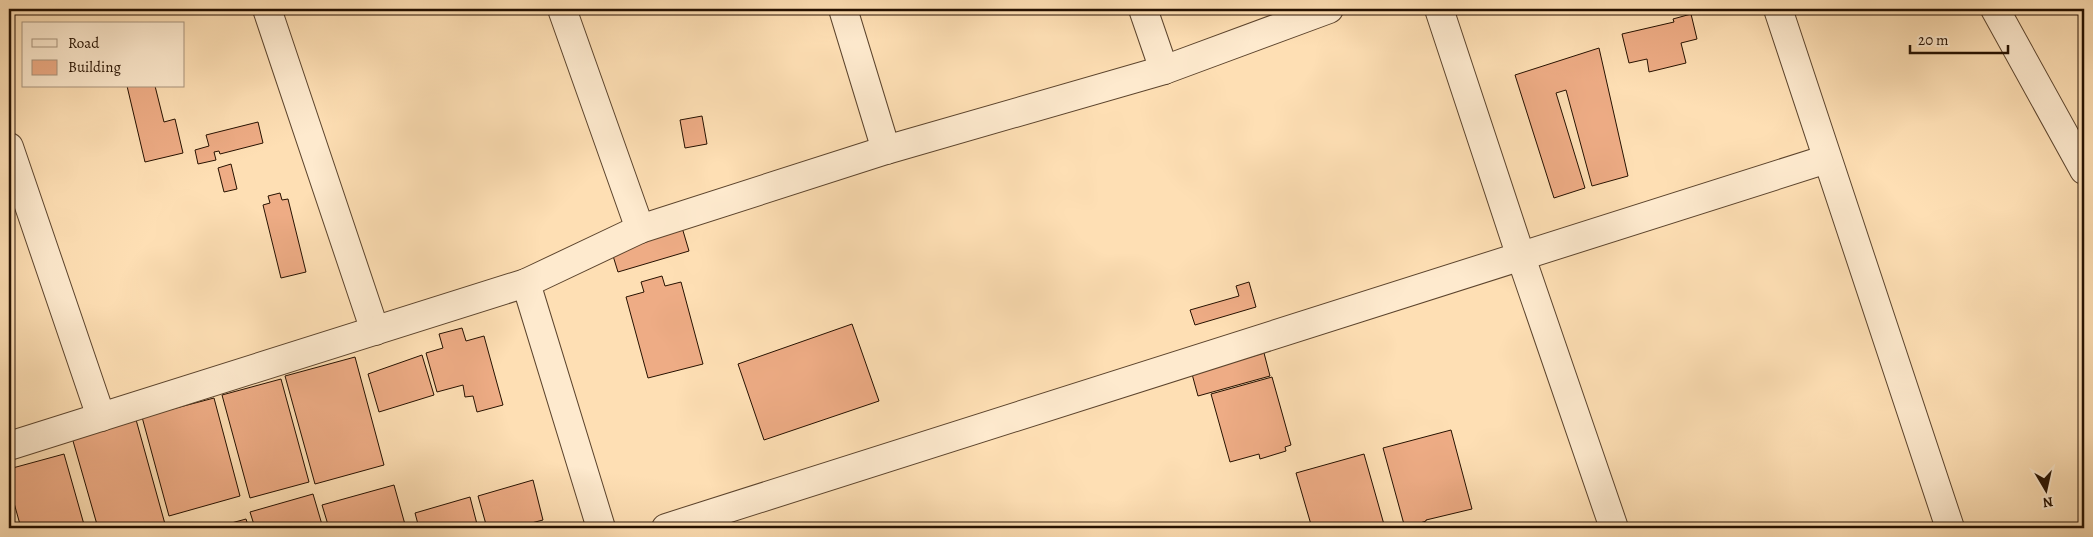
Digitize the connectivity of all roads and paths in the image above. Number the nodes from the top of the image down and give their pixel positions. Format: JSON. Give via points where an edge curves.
{"nodes":[{"id":1,"x":267,"y":9,"type":"edge"},
{"id":2,"x":562,"y":9,"type":"edge"},
{"id":3,"x":843,"y":9,"type":"edge"},
{"id":4,"x":1143,"y":9,"type":"edge"},
{"id":5,"x":1329,"y":9,"type":"edge"},
{"id":6,"x":1439,"y":9,"type":"edge"},
{"id":7,"x":1778,"y":9,"type":"edge"},
{"id":8,"x":1994,"y":9,"type":"edge"},
{"id":9,"x":1164,"y":70,"type":"junction"},
{"id":10,"x":9,"y":147,"type":"edge"},
{"id":11,"x":886,"y":150,"type":"junction"},
{"id":12,"x":1827,"y":159,"type":"junction"},
{"id":13,"x":2084,"y":170,"type":"edge"},
{"id":14,"x":640,"y":229,"type":"junction"},
{"id":15,"x":1521,"y":257,"type":"junction"},
{"id":16,"x":526,"y":283,"type":"junction"},
{"id":17,"x":375,"y":330,"type":"junction"},
{"id":18,"x":101,"y":417,"type":"junction"},
{"id":19,"x":9,"y":446,"type":"edge"},
{"id":20,"x":601,"y":528,"type":"edge"},
{"id":21,"x":666,"y":528,"type":"edge"},
{"id":22,"x":1614,"y":528,"type":"edge"},
{"id":23,"x":1950,"y":528,"type":"edge"}],
"edges":[{"from":1,"to":17,"type":"street"},
{"from":2,"to":14,"type":"street"},
{"from":3,"to":11,"type":"street"},
{"from":4,"to":9,"type":"street"},
{"from":5,"to":9,"type":"street"},
{"from":6,"to":15,"type":"street"},
{"from":7,"to":12,"type":"street"},
{"from":8,"to":13,"type":"street"},
{"from":9,"to":11,"type":"street"},
{"from":10,"to":18,"type":"street"},
{"from":11,"to":14,"type":"street"},
{"from":12,"to":15,"type":"street"},
{"from":12,"to":23,"type":"street"},
{"from":14,"to":16,"type":"street"},
{"from":15,"to":21,"type":"street"},
{"from":15,"to":22,"type":"street"},
{"from":16,"to":17,"type":"street"},
{"from":16,"to":20,"type":"street"},
{"from":17,"to":18,"type":"street"},
{"from":18,"to":19,"type":"street"}]}
